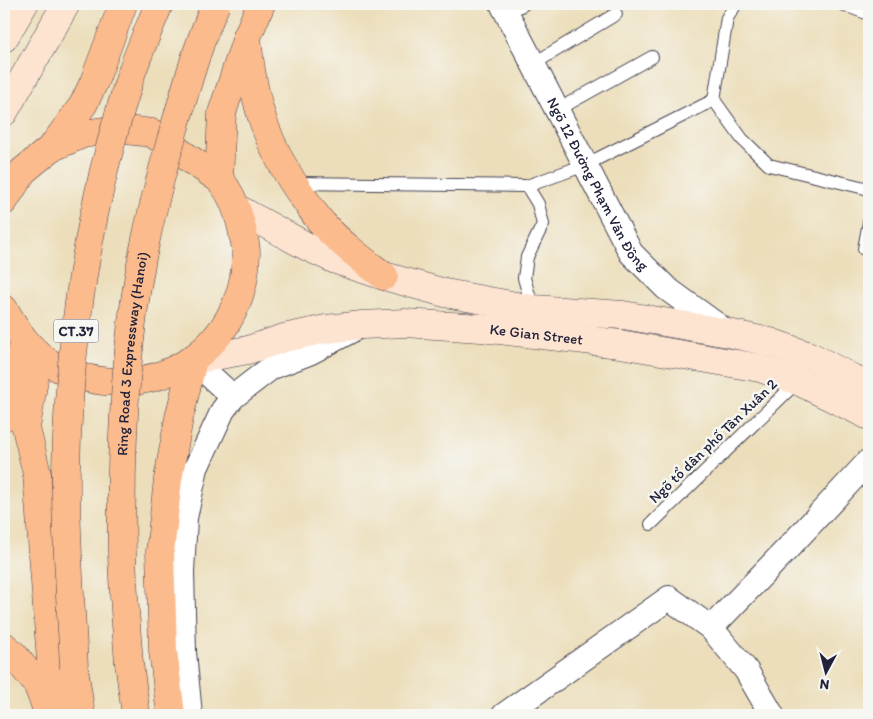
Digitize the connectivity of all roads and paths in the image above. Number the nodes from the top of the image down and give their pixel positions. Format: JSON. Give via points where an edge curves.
{"nodes":[{"id":1,"x":24,"y":4,"type":"edge"},
{"id":2,"x":66,"y":4,"type":"edge"},
{"id":3,"x":123,"y":4,"type":"edge"},
{"id":4,"x":159,"y":4,"type":"edge"},
{"id":5,"x":216,"y":4,"type":"edge"},
{"id":6,"x":261,"y":4,"type":"edge"},
{"id":7,"x":736,"y":4,"type":"edge"},
{"id":8,"x":842,"y":4,"type":"edge"},
{"id":9,"x":511,"y":7,"type":"edge"},
{"id":10,"x":616,"y":14,"type":"dead end"},
{"id":11,"x":869,"y":14,"type":"edge"},
{"id":12,"x":247,"y":37,"type":"junction"},
{"id":13,"x":4,"y":38,"type":"edge"},
{"id":14,"x":652,"y":57,"type":"dead end"},
{"id":15,"x":533,"y":64,"type":"junction"},
{"id":16,"x":714,"y":100,"type":"junction"},
{"id":17,"x":557,"y":110,"type":"junction"},
{"id":18,"x":4,"y":112,"type":"edge"},
{"id":19,"x":51,"y":148,"type":"junction"},
{"id":20,"x":585,"y":165,"type":"junction"},
{"id":21,"x":219,"y":178,"type":"junction"},
{"id":22,"x":293,"y":183,"type":"junction"},
{"id":23,"x":527,"y":186,"type":"junction"},
{"id":24,"x":869,"y":189,"type":"edge"},
{"id":25,"x":4,"y":200,"type":"edge"},
{"id":26,"x":238,"y":209,"type":"junction"},
{"id":27,"x":869,"y":222,"type":"edge"},
{"id":28,"x":864,"y":249,"type":"dead end"},
{"id":29,"x":384,"y":276,"type":"junction"},
{"id":30,"x":533,"y":309,"type":"junction"},
{"id":31,"x":666,"y":323,"type":"junction"},
{"id":32,"x":362,"y":325,"type":"junction"},
{"id":33,"x":17,"y":330,"type":"edge"},
{"id":34,"x":728,"y":333,"type":"junction"},
{"id":35,"x":662,"y":351,"type":"junction"},
{"id":36,"x":193,"y":360,"type":"junction"},
{"id":37,"x":798,"y":381,"type":"junction"},
{"id":38,"x":869,"y":386,"type":"edge"},
{"id":39,"x":233,"y":397,"type":"junction"},
{"id":40,"x":869,"y":416,"type":"edge"},
{"id":41,"x":4,"y":417,"type":"edge"},
{"id":42,"x":869,"y":461,"type":"edge"},
{"id":43,"x":651,"y":524,"type":"dead end"},
{"id":44,"x":711,"y":628,"type":"junction"},
{"id":45,"x":4,"y":646,"type":"edge"},
{"id":46,"x":517,"y":711,"type":"edge"},
{"id":47,"x":49,"y":715,"type":"edge"},
{"id":48,"x":56,"y":715,"type":"edge"},
{"id":49,"x":81,"y":715,"type":"edge"},
{"id":50,"x":136,"y":715,"type":"edge"},
{"id":51,"x":171,"y":715,"type":"edge"},
{"id":52,"x":190,"y":715,"type":"edge"},
{"id":53,"x":772,"y":715,"type":"edge"}],
"edges":[{"from":1,"to":13,"type":"main road"},
{"from":2,"to":18,"type":"main road"},
{"from":3,"to":19,"type":"main road","via":[[87,98]]},
{"from":4,"to":49,"type":"main road","number":"CT.37","bridge":true,"via":[[129,80],[104,169],[88,250],[70,381],[66,508],[74,668]]},
{"from":5,"to":50,"type":"main road","name":"Ring Road 3 Expressway (Hanoi)","bridge":true,"via":[[193,65],[157,187],[142,260],[130,350],[124,416],[122,555]]},
{"from":6,"to":12,"type":"main road"},
{"from":7,"to":16,"type":"lane","via":[[727,18]]},
{"from":8,"to":11,"type":"lane"},
{"from":9,"to":15,"type":"street","name":"Ngõ 12 Đường Phạm Văn Đồng"},
{"from":10,"to":15,"type":"lane"},
{"from":12,"to":21,"type":"main road","via":[[222,113]]},
{"from":12,"to":22,"type":"main road","via":[[257,105],[270,143]]},
{"from":14,"to":17,"type":"lane"},
{"from":15,"to":17,"type":"street","name":"Ngõ 12 Đường Phạm Văn Đồng"},
{"from":16,"to":20,"type":"lane"},
{"from":16,"to":24,"type":"lane","via":[[742,139],[769,165]]},
{"from":17,"to":20,"type":"street","name":"Ngõ 12 Đường Phạm Văn Đồng"},
{"from":19,"to":21,"type":"main road","via":[[83,134],[117,129],[152,133]]},
{"from":19,"to":25,"type":"main road","via":[[23,172]]},
{"from":20,"to":23,"type":"lane"},
{"from":20,"to":34,"type":"street","name":"Ngõ 12 Đường Phạm Văn Đồng","via":[[631,253],[666,288]]},
{"from":21,"to":26,"type":"main road"},
{"from":22,"to":23,"type":"lane"},
{"from":22,"to":29,"type":"main road","via":[[323,224]]},
{"from":23,"to":30,"type":"lane","via":[[538,204],[544,224],[527,257],[524,278]]},
{"from":26,"to":29,"type":"main road","name":"Ke Gian Street","via":[[336,260]]},
{"from":26,"to":36,"type":"main road","via":[[247,250],[241,292],[223,330]]},
{"from":27,"to":28,"type":"lane"},
{"from":29,"to":30,"type":"main road","name":"Ke Gian Street","via":[[445,293]]},
{"from":30,"to":31,"type":"main road","name":"Ke Gian Street","via":[[624,315]]},
{"from":31,"to":34,"type":"main road","name":"Ke Gian Street"},
{"from":31,"to":35,"type":"main road"},
{"from":32,"to":35,"type":"main road","name":"Ke Gian Street","via":[[481,328]]},
{"from":32,"to":36,"type":"main road","name":"Ke Gian Street","via":[[326,329],[248,350]]},
{"from":32,"to":39,"type":"street","via":[[311,352],[272,367]]},
{"from":33,"to":36,"type":"main road","via":[[52,364],[86,379],[123,383],[160,376]]},
{"from":33,"to":41,"type":"main road"},
{"from":33,"to":48,"type":"main road","via":[[26,428],[38,474]]},
{"from":34,"to":38,"type":"main road","name":"Ke Gian Street","via":[[770,342],[812,357]]},
{"from":35,"to":37,"type":"main road","name":"Ke Gian Street","via":[[760,368]]},
{"from":36,"to":39,"type":"street"},
{"from":36,"to":51,"type":"main road","via":[[168,479],[160,552],[163,651]]},
{"from":37,"to":40,"type":"main road","name":"Ke Gian Street"},
{"from":37,"to":43,"type":"lane","name":"Ngõ tổ dân phố Tân Xuân 2"},
{"from":39,"to":52,"type":"street","via":[[223,410],[196,468],[185,518],[182,571],[184,652]]},
{"from":42,"to":44,"type":"street"},
{"from":44,"to":46,"type":"street","via":[[669,598]]},
{"from":44,"to":53,"type":"street","via":[[746,670]]},
{"from":45,"to":47,"type":"main road","via":[[37,684]]}]}
